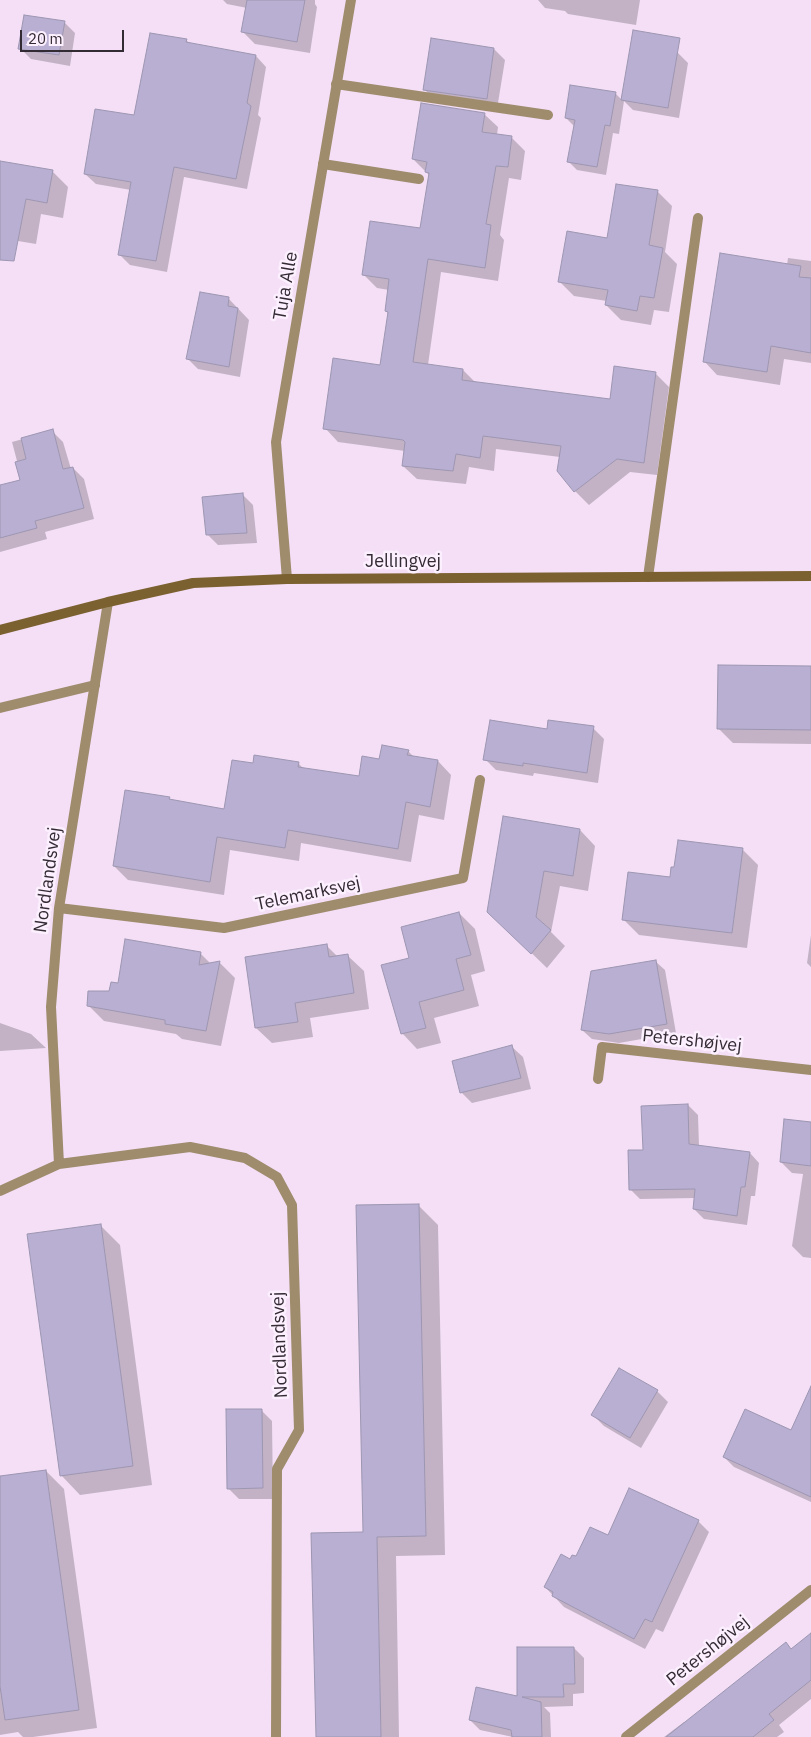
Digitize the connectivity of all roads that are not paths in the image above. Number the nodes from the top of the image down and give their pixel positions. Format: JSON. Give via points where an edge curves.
{"nodes":[{"id":1,"x":350,"y":0,"type":"edge"},
{"id":2,"x":336,"y":84,"type":"junction"},
{"id":3,"x":548,"y":115,"type":"dead end"},
{"id":4,"x":323,"y":164,"type":"junction"},
{"id":5,"x":418,"y":179,"type":"dead end"},
{"id":6,"x":698,"y":218,"type":"dead end"},
{"id":7,"x":648,"y":576,"type":"junction"},
{"id":8,"x":811,"y":576,"type":"edge"},
{"id":9,"x":287,"y":579,"type":"junction"},
{"id":10,"x":108,"y":602,"type":"junction"},
{"id":11,"x":0,"y":630,"type":"edge"},
{"id":12,"x":95,"y":685,"type":"junction"},
{"id":13,"x":0,"y":708,"type":"edge"},
{"id":14,"x":480,"y":780,"type":"dead end"},
{"id":15,"x":59,"y":908,"type":"junction"},
{"id":16,"x":811,"y":1070,"type":"edge"},
{"id":17,"x":598,"y":1079,"type":"dead end"},
{"id":18,"x":59,"y":1164,"type":"junction"},
{"id":19,"x":0,"y":1191,"type":"edge"},
{"id":20,"x":811,"y":1590,"type":"edge"},
{"id":21,"x":276,"y":1737,"type":"edge"},
{"id":22,"x":626,"y":1737,"type":"edge"}],
"edges":[{"from":1,"to":2,"type":"street","name":"Tuja Alle"},
{"from":2,"to":3,"type":"street"},
{"from":2,"to":4,"type":"street","name":"Tuja Alle"},
{"from":4,"to":5,"type":"street"},
{"from":4,"to":9,"type":"street","name":"Tuja Alle","via":[[276,442]]},
{"from":6,"to":7,"type":"street"},
{"from":7,"to":8,"type":"main road","name":"Jellingvej"},
{"from":7,"to":9,"type":"main road","name":"Jellingvej"},
{"from":9,"to":10,"type":"main road","name":"Jellingvej","via":[[193,583]]},
{"from":10,"to":11,"type":"main road","name":"Jellingvej"},
{"from":10,"to":12,"type":"street","name":"Nordlandsvej"},
{"from":12,"to":13,"type":"street"},
{"from":12,"to":15,"type":"street","name":"Nordlandsvej"},
{"from":14,"to":15,"type":"street","name":"Telemarksvej","via":[[463,878],[224,928]]},
{"from":15,"to":18,"type":"street","name":"Nordlandsvej","via":[[51,1007]]},
{"from":16,"to":17,"type":"street","name":"Petershøjvej","via":[[602,1047]]},
{"from":18,"to":19,"type":"street","name":"Nordlandsvej"},
{"from":18,"to":21,"type":"street","name":"Nordlandsvej","via":[[190,1147],[245,1158],[277,1177],[292,1205],[299,1430],[277,1470]]},
{"from":20,"to":22,"type":"street","name":"Petershøjvej"}]}
